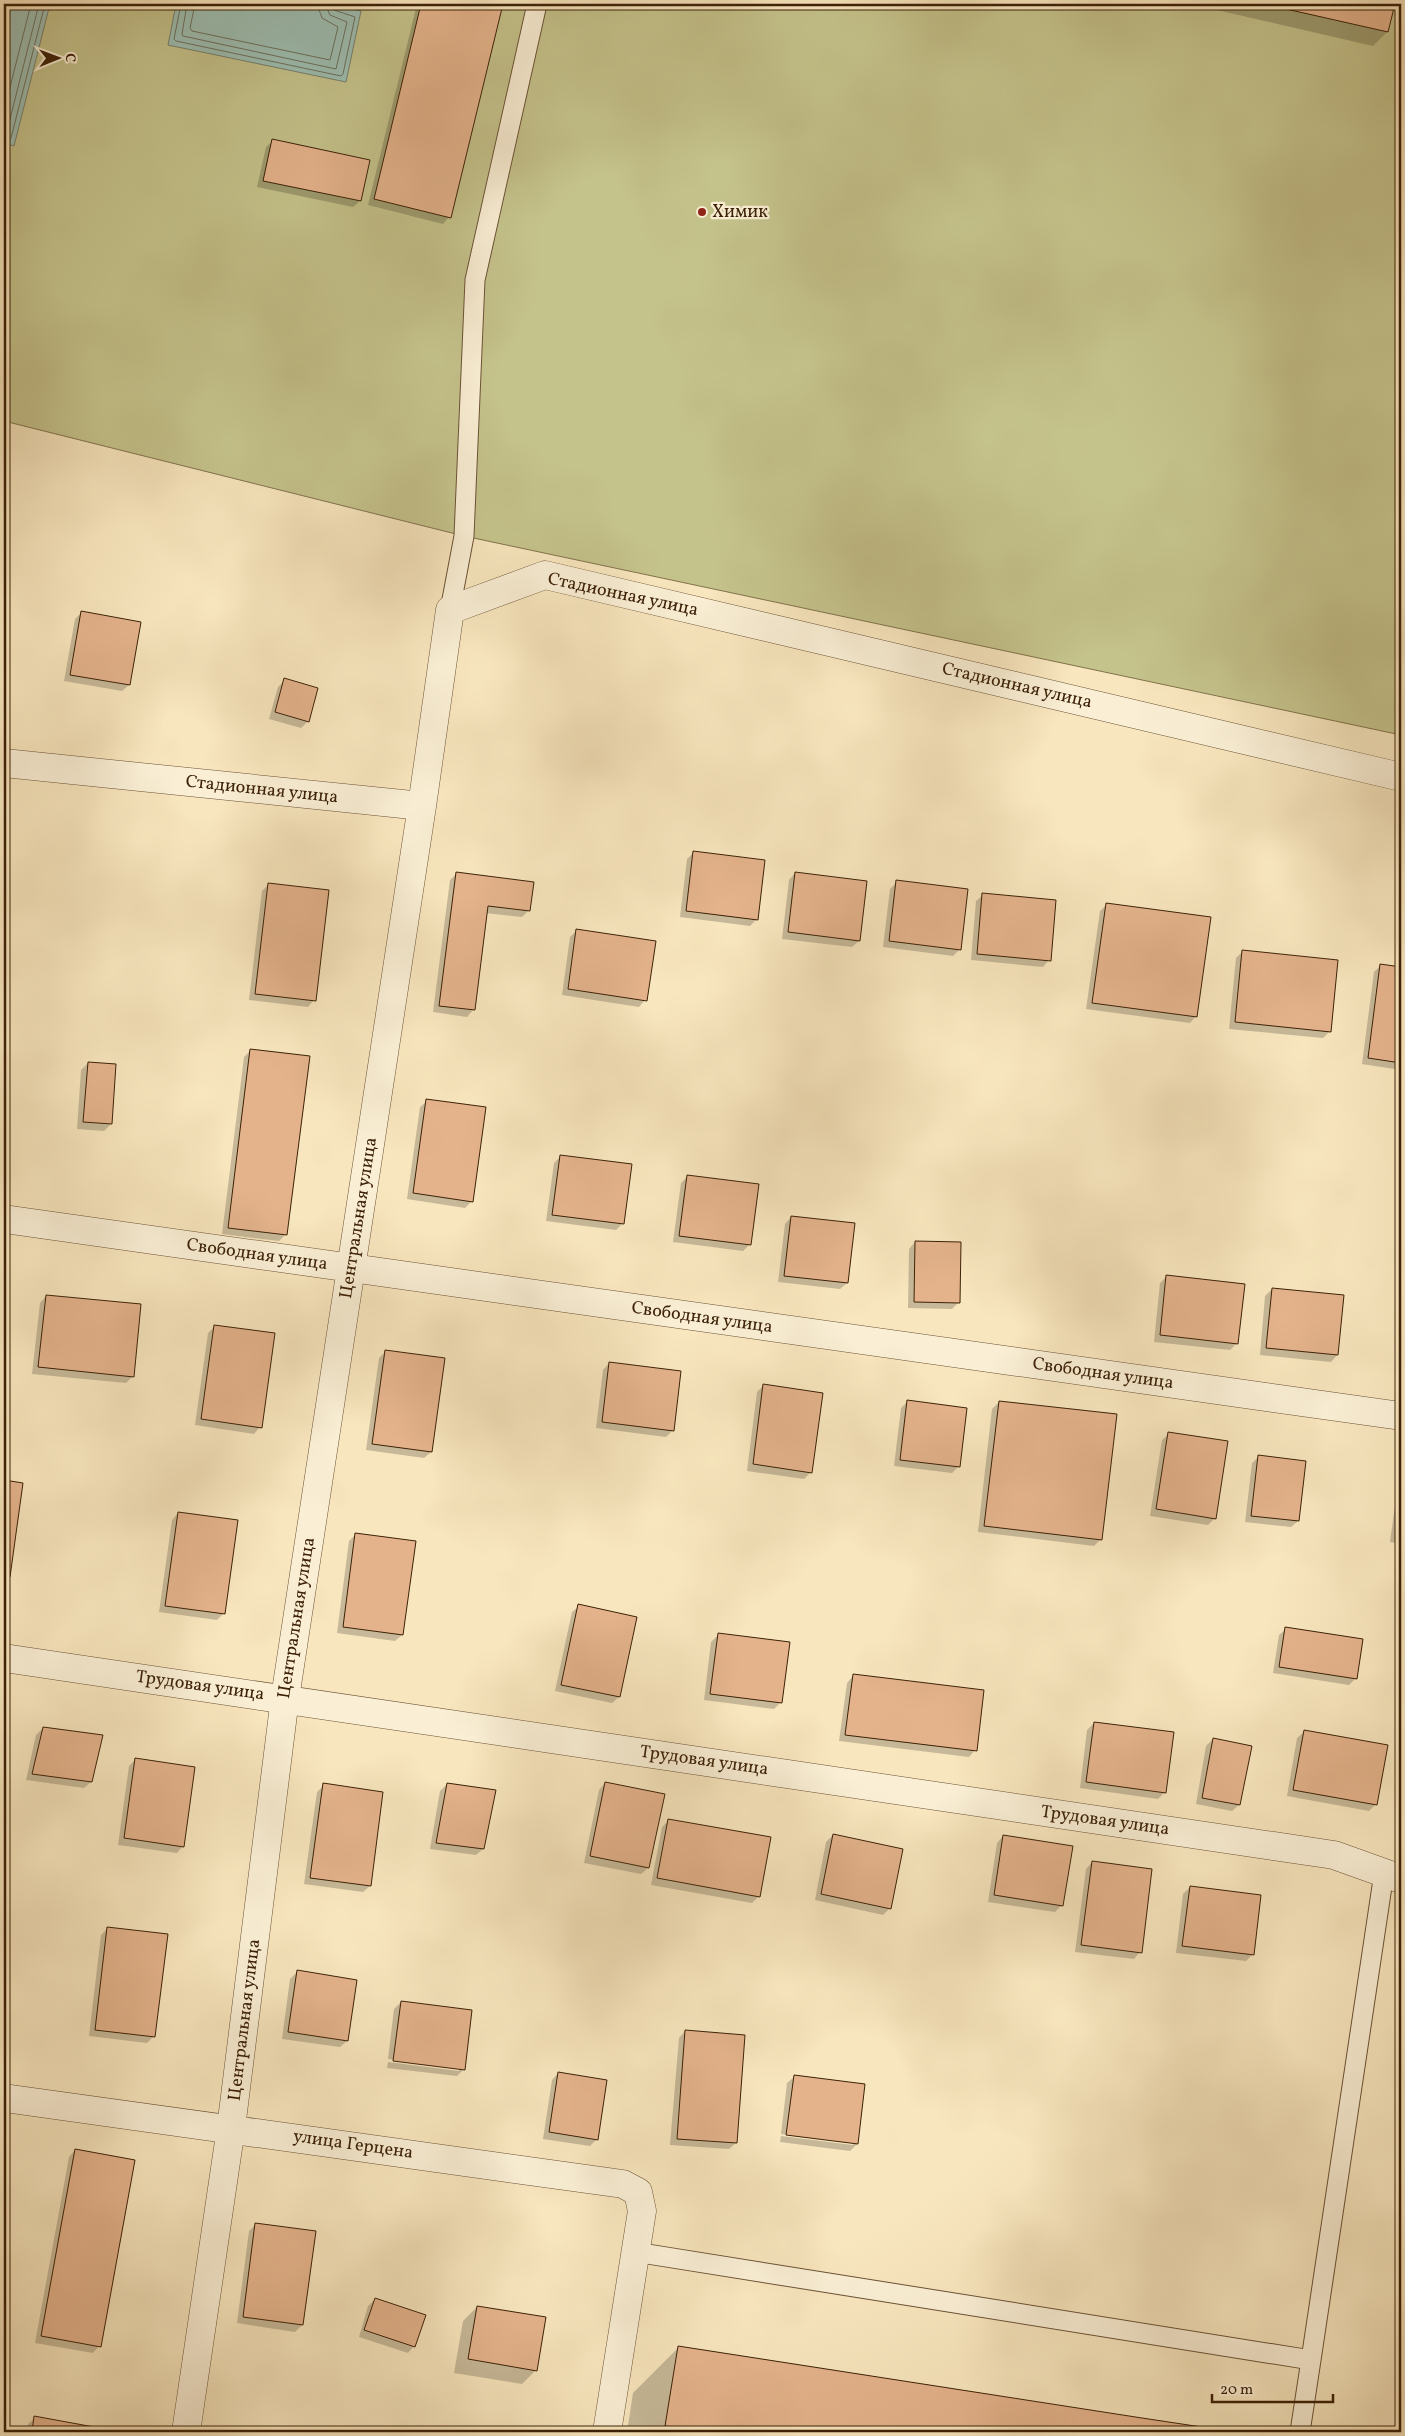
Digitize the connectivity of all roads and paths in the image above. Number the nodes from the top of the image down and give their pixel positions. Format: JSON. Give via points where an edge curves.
{"nodes":[{"id":1,"x":537,"y":4,"type":"edge"},
{"id":2,"x":450,"y":610,"type":"junction"},
{"id":3,"x":4,"y":763,"type":"edge"},
{"id":4,"x":1401,"y":777,"type":"edge"},
{"id":5,"x":422,"y":806,"type":"junction"},
{"id":6,"x":4,"y":1219,"type":"edge"},
{"id":7,"x":351,"y":1269,"type":"junction"},
{"id":8,"x":1401,"y":1416,"type":"edge"},
{"id":9,"x":4,"y":1658,"type":"edge"},
{"id":10,"x":284,"y":1698,"type":"junction"},
{"id":11,"x":1393,"y":1876,"type":"edge"},
{"id":12,"x":4,"y":2098,"type":"edge"},
{"id":13,"x":231,"y":2128,"type":"junction"},
{"id":14,"x":635,"y":2252,"type":"junction"},
{"id":15,"x":1311,"y":2360,"type":"junction"},
{"id":16,"x":186,"y":2432,"type":"edge"},
{"id":17,"x":607,"y":2432,"type":"edge"},
{"id":18,"x":1300,"y":2432,"type":"edge"}],
"edges":[{"from":1,"to":2,"type":"lane","via":[[475,280],[464,536]]},
{"from":2,"to":4,"type":"street","name":"Стадионная улица","via":[[545,575]]},
{"from":2,"to":5,"type":"street"},
{"from":3,"to":5,"type":"street","name":"Стадионная улица"},
{"from":5,"to":7,"type":"street","name":"Центральная улица"},
{"from":6,"to":7,"type":"street","name":"Свободная улица"},
{"from":7,"to":8,"type":"street","name":"Свободная улица"},
{"from":7,"to":10,"type":"street","name":"Центральная улица"},
{"from":9,"to":10,"type":"street","name":"Трудовая улица"},
{"from":10,"to":11,"type":"street","name":"Трудовая улица","via":[[1334,1855]]},
{"from":10,"to":13,"type":"street","name":"Центральная улица"},
{"from":11,"to":15,"type":"lane"},
{"from":12,"to":13,"type":"street","name":"улица Герцена"},
{"from":13,"to":14,"type":"street","name":"улица Герцена","via":[[623,2184],[638,2192],[642,2212]]},
{"from":13,"to":16,"type":"street","name":"Центральная улица"},
{"from":14,"to":15,"type":"lane"},
{"from":14,"to":17,"type":"street"},
{"from":15,"to":18,"type":"lane"}]}
